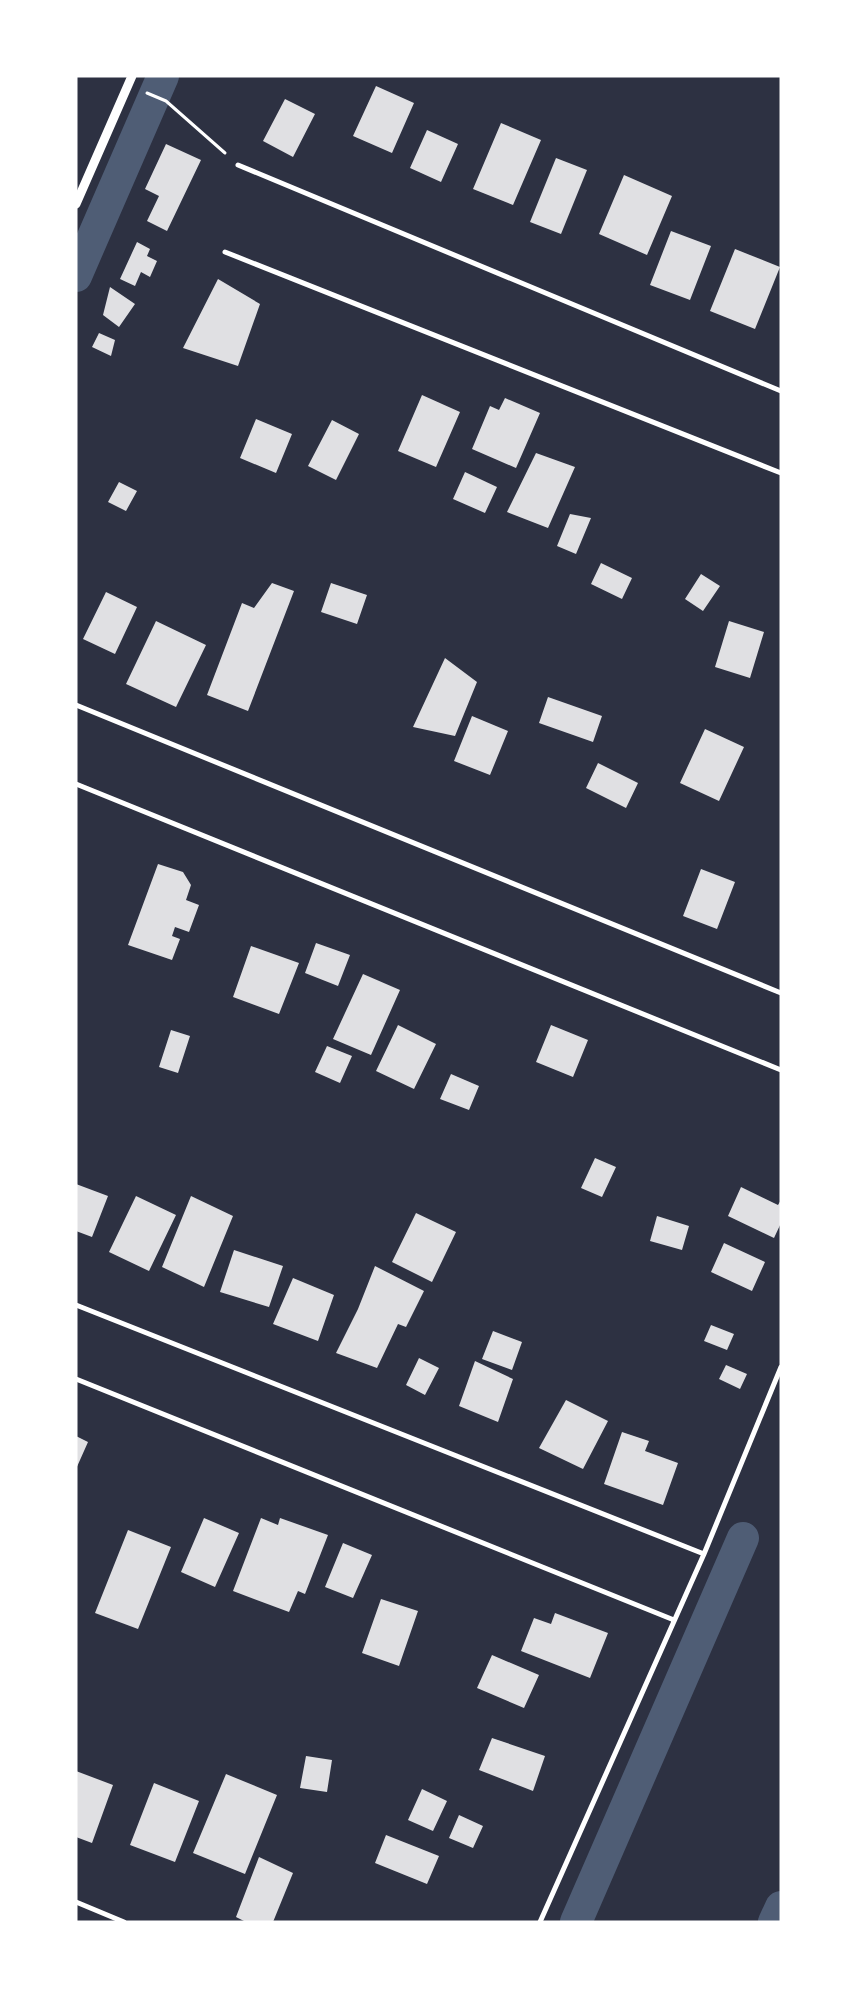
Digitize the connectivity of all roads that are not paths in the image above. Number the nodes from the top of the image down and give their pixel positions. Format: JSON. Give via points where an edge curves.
{"nodes":[{"id":1,"x":132,"y":76,"type":"edge"},
{"id":2,"x":238,"y":165,"type":"road end"},
{"id":3,"x":76,"y":204,"type":"edge"},
{"id":4,"x":225,"y":252,"type":"dead end"},
{"id":5,"x":781,"y":391,"type":"edge"},
{"id":6,"x":781,"y":473,"type":"edge"},
{"id":7,"x":76,"y":705,"type":"edge"},
{"id":8,"x":76,"y":784,"type":"edge"},
{"id":9,"x":781,"y":993,"type":"edge"},
{"id":10,"x":781,"y":1070,"type":"edge"},
{"id":11,"x":76,"y":1305,"type":"edge"},
{"id":12,"x":781,"y":1367,"type":"edge"},
{"id":13,"x":76,"y":1379,"type":"edge"},
{"id":14,"x":704,"y":1554,"type":"junction"},
{"id":15,"x":674,"y":1620,"type":"junction"},
{"id":16,"x":76,"y":1902,"type":"edge"},
{"id":17,"x":124,"y":1922,"type":"edge"},
{"id":18,"x":540,"y":1922,"type":"edge"}],
"edges":[{"from":1,"to":3,"type":"street"},
{"from":2,"to":5,"type":"street"},
{"from":4,"to":6,"type":"street"},
{"from":7,"to":9,"type":"street"},
{"from":8,"to":10,"type":"street"},
{"from":11,"to":14,"type":"street"},
{"from":12,"to":14,"type":"street"},
{"from":13,"to":15,"type":"street"},
{"from":14,"to":15,"type":"street"},
{"from":15,"to":18,"type":"street"},
{"from":16,"to":17,"type":"street"}]}
